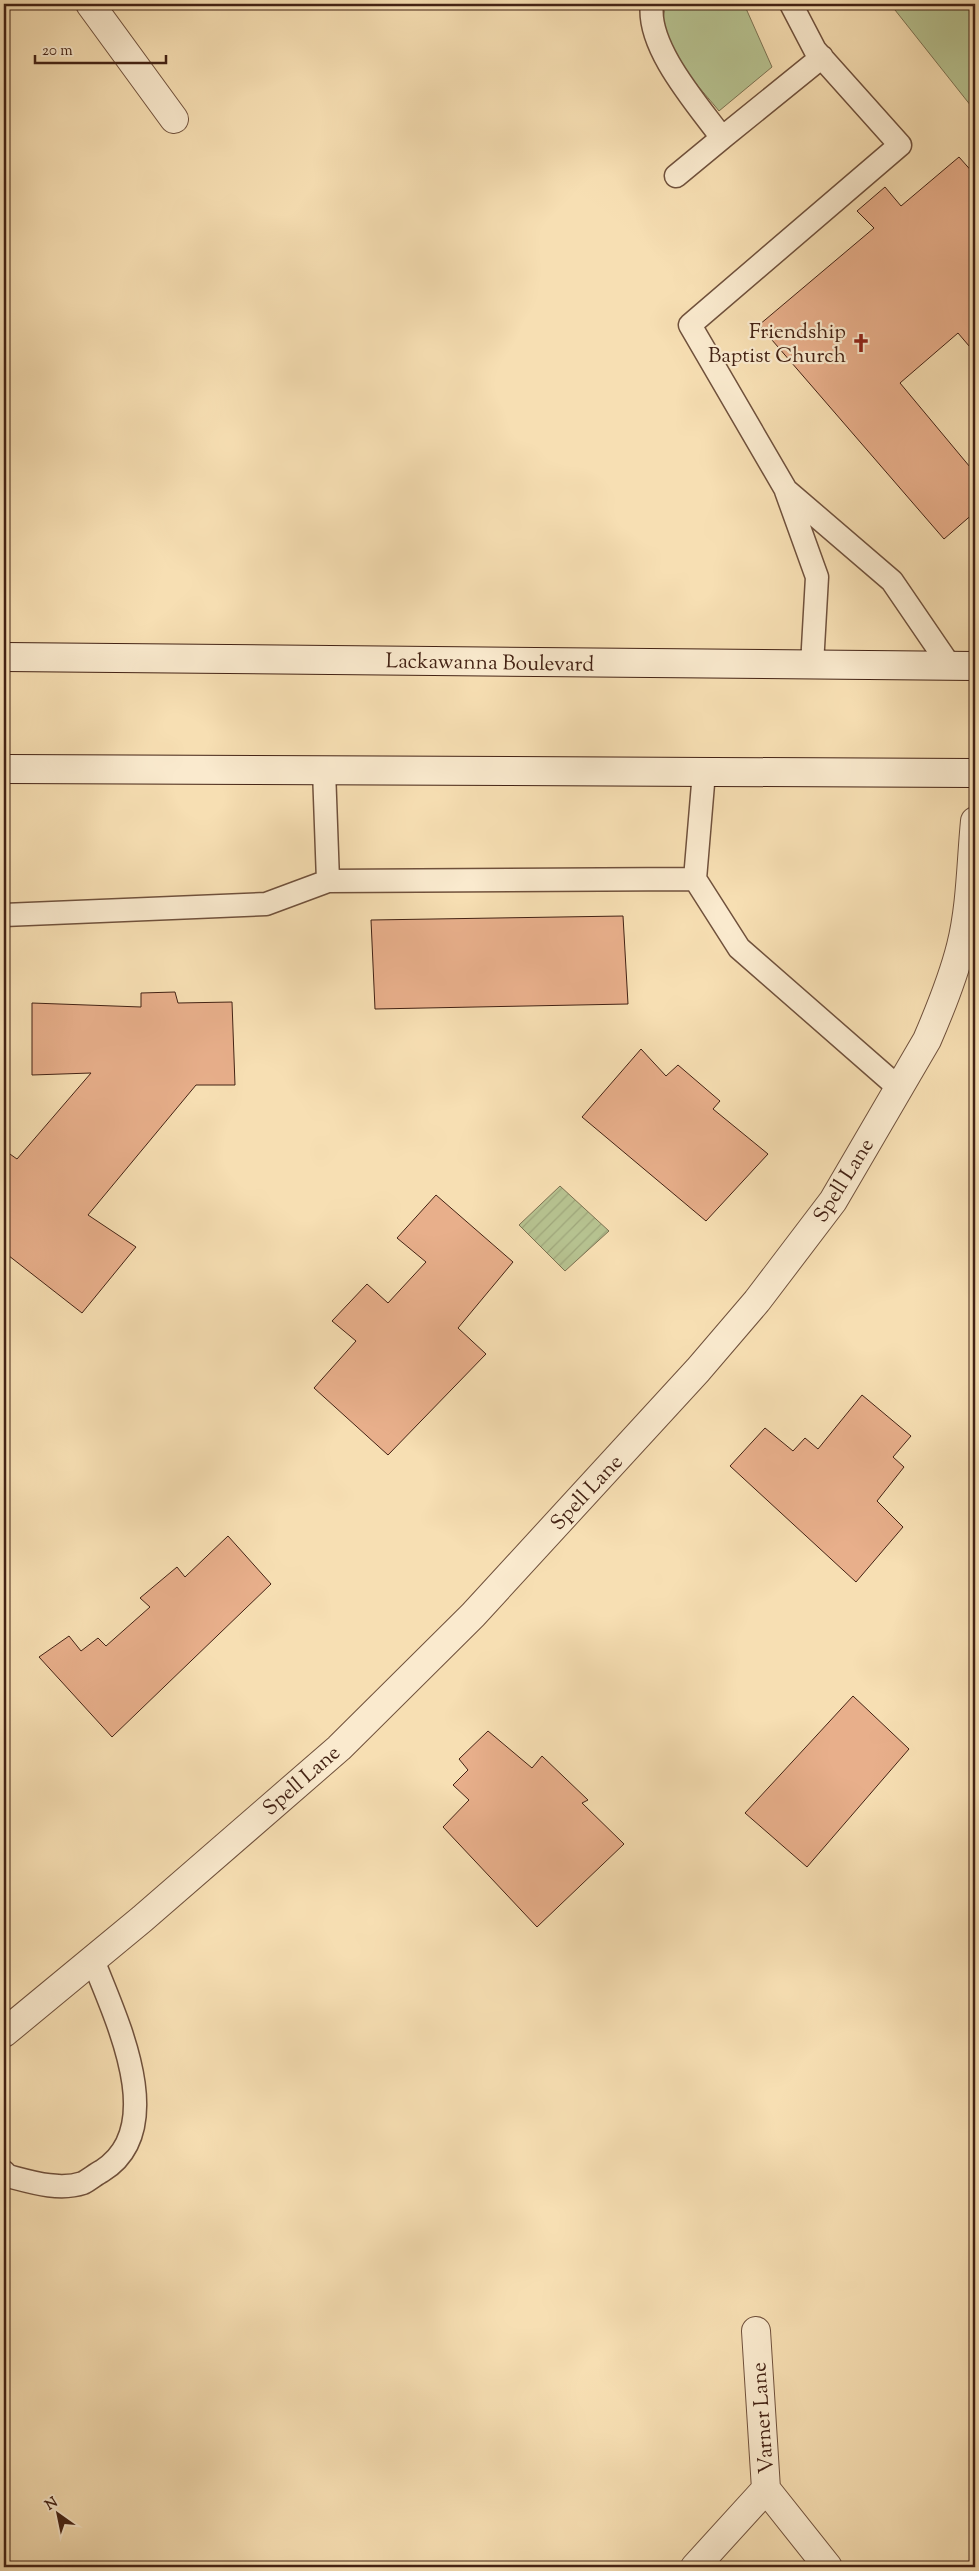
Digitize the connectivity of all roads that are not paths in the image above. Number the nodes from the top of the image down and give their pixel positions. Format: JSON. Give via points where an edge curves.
{"nodes":[{"id":1,"x":90,"y":4,"type":"edge"},
{"id":2,"x":652,"y":4,"type":"edge"},
{"id":3,"x":791,"y":4,"type":"edge"},
{"id":4,"x":822,"y":57,"type":"junction"},
{"id":5,"x":174,"y":119,"type":"dead end"},
{"id":6,"x":722,"y":138,"type":"junction"},
{"id":7,"x":676,"y":176,"type":"dead end"},
{"id":8,"x":786,"y":490,"type":"junction"},
{"id":9,"x":4,"y":657,"type":"edge"},
{"id":10,"x":812,"y":665,"type":"junction"},
{"id":11,"x":963,"y":666,"type":"edge"},
{"id":12,"x":4,"y":769,"type":"edge"},
{"id":13,"x":324,"y":770,"type":"junction"},
{"id":14,"x":704,"y":772,"type":"junction"},
{"id":15,"x":975,"y":773,"type":"edge"},
{"id":16,"x":975,"y":821,"type":"edge"},
{"id":17,"x":695,"y":879,"type":"junction"},
{"id":18,"x":328,"y":881,"type":"junction"},
{"id":19,"x":4,"y":915,"type":"edge"},
{"id":20,"x":899,"y":1088,"type":"junction"},
{"id":21,"x":93,"y":1960,"type":"junction"},
{"id":22,"x":4,"y":2033,"type":"edge"},
{"id":23,"x":4,"y":2172,"type":"edge"},
{"id":24,"x":756,"y":2331,"type":"dead end"},
{"id":25,"x":766,"y":2489,"type":"junction"},
{"id":26,"x":695,"y":2567,"type":"edge"},
{"id":27,"x":828,"y":2567,"type":"edge"}],
"edges":[{"from":1,"to":5,"type":"street"},
{"from":2,"to":6,"type":"lane","via":[[651,14],[664,58]]},
{"from":3,"to":4,"type":"lane","via":[[815,50]]},
{"from":4,"to":6,"type":"lane"},
{"from":4,"to":8,"type":"lane","via":[[900,145],[690,325]]},
{"from":6,"to":7,"type":"lane"},
{"from":8,"to":10,"type":"lane","via":[[817,577]]},
{"from":8,"to":11,"type":"lane","via":[[892,581]]},
{"from":9,"to":10,"type":"street","name":"Lackawanna Boulevard"},
{"from":10,"to":11,"type":"street","name":"Lackawanna Boulevard"},
{"from":12,"to":13,"type":"street"},
{"from":13,"to":14,"type":"street"},
{"from":13,"to":18,"type":"lane"},
{"from":14,"to":15,"type":"street"},
{"from":14,"to":17,"type":"lane"},
{"from":16,"to":20,"type":"street","name":"Spell Lane","via":[[961,946],[927,1040]]},
{"from":17,"to":18,"type":"lane"},
{"from":17,"to":20,"type":"lane","via":[[739,948]]},
{"from":18,"to":19,"type":"lane","via":[[266,904]]},
{"from":20,"to":21,"type":"street","name":"Spell Lane","via":[[833,1201],[757,1300],[698,1370],[473,1615],[339,1748]]},
{"from":21,"to":22,"type":"street","name":"Spell Lane"},
{"from":21,"to":23,"type":"lane","via":[[130,2061],[137,2107],[127,2144],[110,2166],[83,2183],[43,2186]]},
{"from":24,"to":25,"type":"street","name":"Varner Lane"},
{"from":25,"to":26,"type":"street","name":"Varner Lane"},
{"from":25,"to":27,"type":"street"}]}
